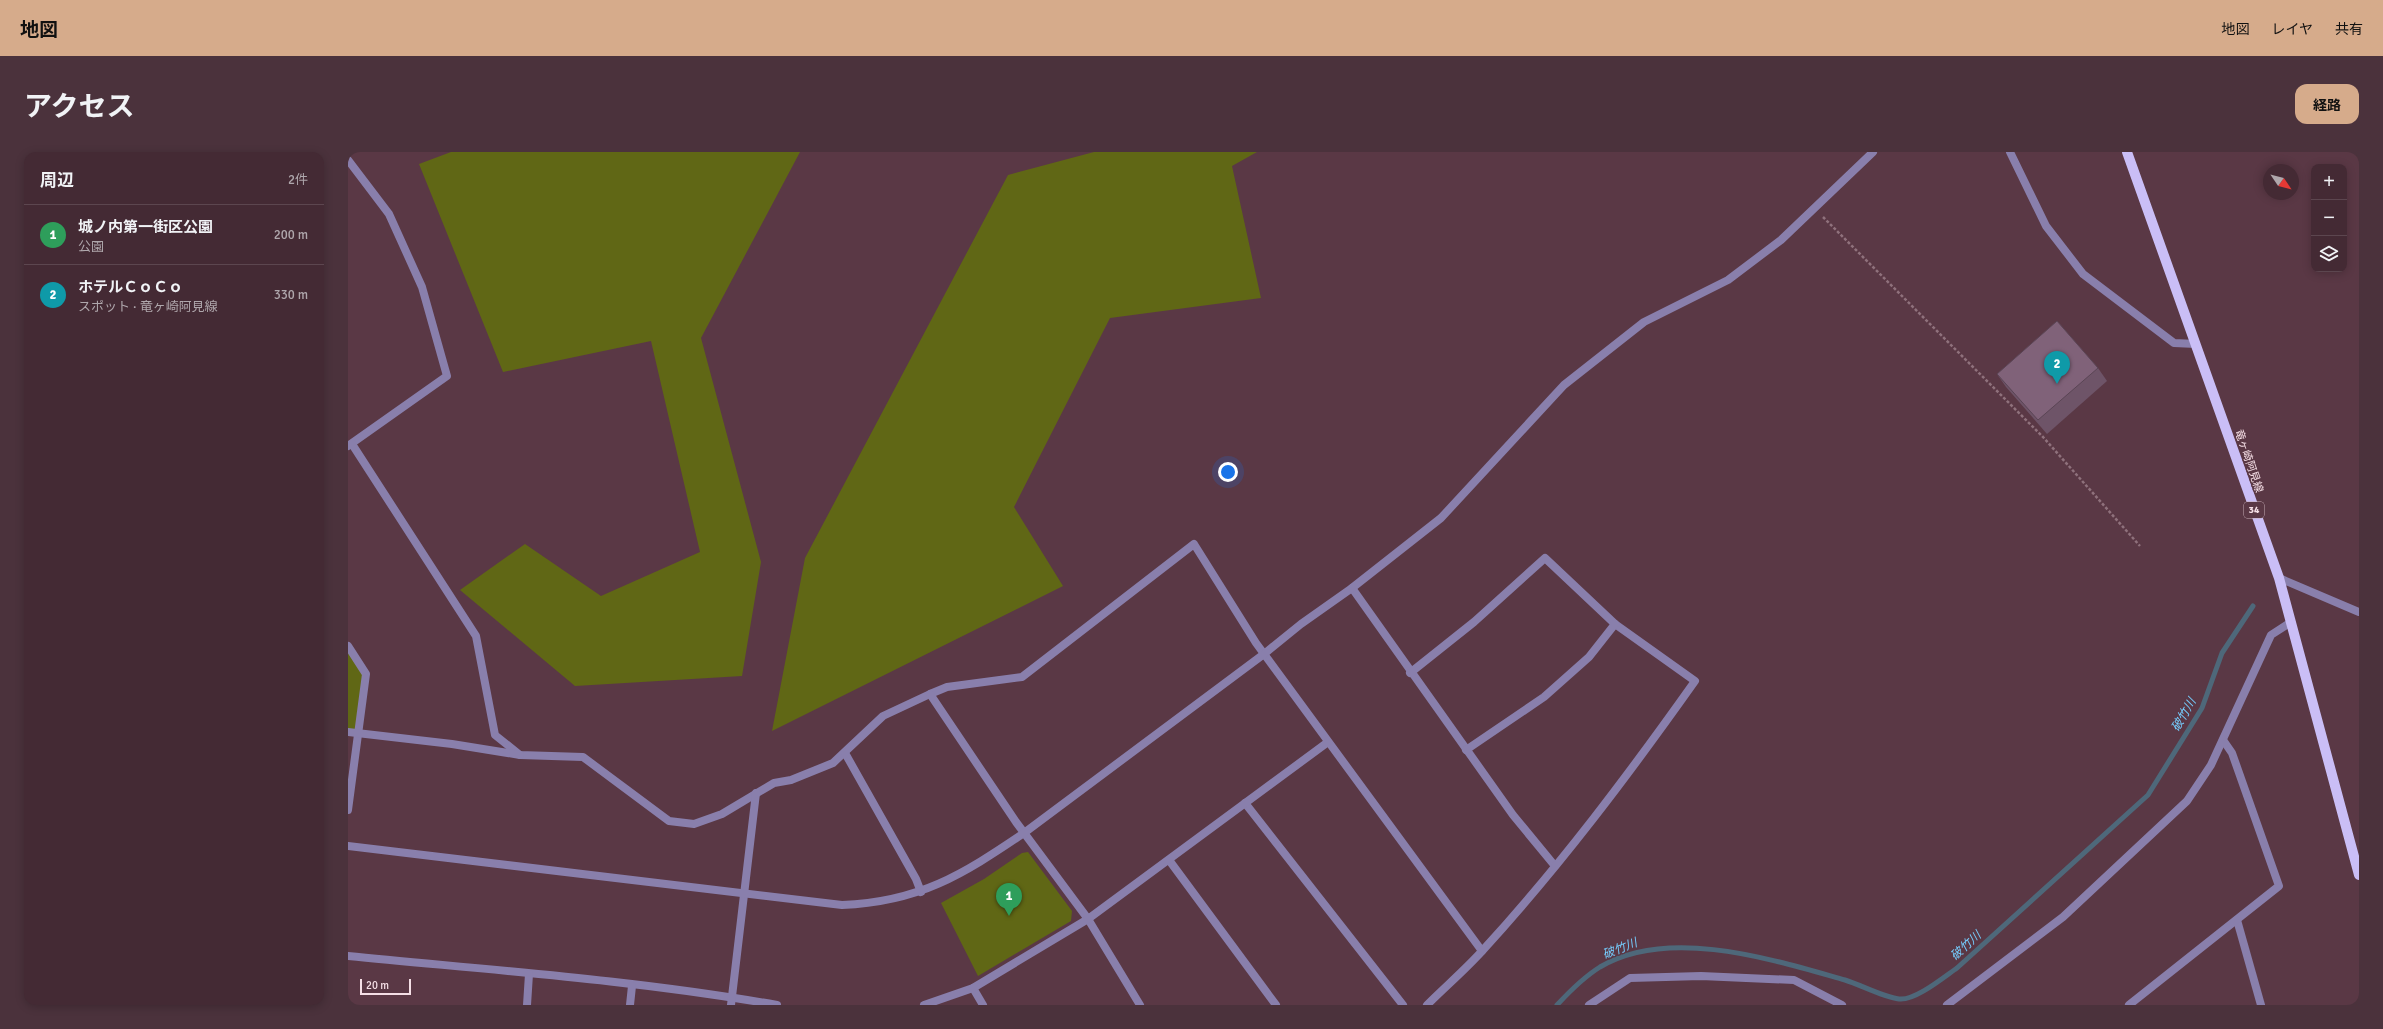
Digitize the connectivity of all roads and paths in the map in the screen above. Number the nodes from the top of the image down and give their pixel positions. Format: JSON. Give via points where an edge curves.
{"nodes":[{"id":1,"x":1873,"y":152,"type":"edge"},
{"id":2,"x":2010,"y":152,"type":"edge"},
{"id":3,"x":2127,"y":152,"type":"edge"},
{"id":4,"x":348,"y":160,"type":"edge"},
{"id":5,"x":1814,"y":208,"type":"junction"},
{"id":6,"x":2196,"y":344,"type":"junction"},
{"id":7,"x":350,"y":445,"type":"edge"},
{"id":8,"x":2140,"y":546,"type":"dead end"},
{"id":9,"x":2279,"y":578,"type":"junction"},
{"id":10,"x":1352,"y":588,"type":"junction"},
{"id":11,"x":2359,"y":612,"type":"edge"},
{"id":12,"x":2290,"y":622,"type":"junction"},
{"id":13,"x":1615,"y":624,"type":"junction"},
{"id":14,"x":348,"y":646,"type":"edge"},
{"id":15,"x":1264,"y":654,"type":"junction"},
{"id":16,"x":1410,"y":672,"type":"junction"},
{"id":17,"x":930,"y":694,"type":"junction"},
{"id":18,"x":348,"y":732,"type":"edge"},
{"id":19,"x":358,"y":733,"type":"junction"},
{"id":20,"x":2223,"y":740,"type":"junction"},
{"id":21,"x":1328,"y":742,"type":"junction"},
{"id":22,"x":1466,"y":750,"type":"junction"},
{"id":23,"x":846,"y":753,"type":"junction"},
{"id":24,"x":520,"y":755,"type":"junction"},
{"id":25,"x":756,"y":793,"type":"junction"},
{"id":26,"x":1245,"y":803,"type":"junction"},
{"id":27,"x":348,"y":810,"type":"edge"},
{"id":28,"x":1024,"y":832,"type":"junction"},
{"id":29,"x":348,"y":846,"type":"edge"},
{"id":30,"x":1169,"y":860,"type":"junction"},
{"id":31,"x":1555,"y":866,"type":"junction"},
{"id":32,"x":2359,"y":876,"type":"edge"},
{"id":33,"x":921,"y":892,"type":"junction"},
{"id":34,"x":744,"y":894,"type":"junction"},
{"id":35,"x":1088,"y":919,"type":"junction"},
{"id":36,"x":2237,"y":920,"type":"junction"},
{"id":37,"x":1482,"y":951,"type":"junction"},
{"id":38,"x":348,"y":956,"type":"edge"},
{"id":39,"x":529,"y":974,"type":"junction"},
{"id":40,"x":632,"y":986,"type":"junction"},
{"id":41,"x":973,"y":988,"type":"junction"},
{"id":42,"x":732,"y":1001,"type":"edge"},
{"id":43,"x":527,"y":1005,"type":"edge"},
{"id":44,"x":630,"y":1005,"type":"edge"},
{"id":45,"x":777,"y":1005,"type":"edge"},
{"id":46,"x":924,"y":1005,"type":"edge"},
{"id":47,"x":983,"y":1005,"type":"edge"},
{"id":48,"x":1140,"y":1005,"type":"edge"},
{"id":49,"x":1276,"y":1005,"type":"edge"},
{"id":50,"x":1403,"y":1005,"type":"edge"},
{"id":51,"x":1427,"y":1005,"type":"edge"},
{"id":52,"x":1589,"y":1005,"type":"edge"},
{"id":53,"x":1842,"y":1005,"type":"edge"},
{"id":54,"x":1947,"y":1005,"type":"edge"},
{"id":55,"x":2129,"y":1005,"type":"edge"},
{"id":56,"x":2262,"y":1005,"type":"edge"}],
"edges":[{"from":1,"to":5,"type":"street"},
{"from":2,"to":6,"type":"street","via":[[2046,226],[2083,274],[2174,343]]},
{"from":3,"to":6,"type":"main road","name":"竜ヶ崎阿見線","number":"34"},
{"from":4,"to":7,"type":"street","via":[[388,214],[422,287],[447,376]]},
{"from":5,"to":8,"type":"path","via":[[2043,437]]},
{"from":5,"to":10,"type":"street","via":[[1781,240],[1728,280],[1644,322],[1564,385],[1441,518]]},
{"from":6,"to":9,"type":"main road","name":"竜ヶ崎阿見線","number":"34"},
{"from":7,"to":24,"type":"street","via":[[476,636],[495,736]]},
{"from":9,"to":11,"type":"street"},
{"from":9,"to":12,"type":"main road","name":"竜ヶ崎阿見線","number":"34"},
{"from":10,"to":15,"type":"street"},
{"from":10,"to":16,"type":"street"},
{"from":12,"to":20,"type":"street","via":[[2271,635]]},
{"from":12,"to":32,"type":"main road","name":"竜ヶ崎阿見線","number":"34"},
{"from":13,"to":16,"type":"street","via":[[1545,558],[1474,622]]},
{"from":13,"to":22,"type":"street","via":[[1589,657],[1544,697]]},
{"from":13,"to":31,"type":"street","via":[[1695,681],[1641,758]]},
{"from":14,"to":19,"type":"street","via":[[366,674],[364,704]]},
{"from":15,"to":17,"type":"street","via":[[1194,544],[1022,677],[947,687]]},
{"from":15,"to":21,"type":"street"},
{"from":15,"to":28,"type":"street"},
{"from":16,"to":22,"type":"street"},
{"from":17,"to":23,"type":"street","via":[[883,716]]},
{"from":17,"to":28,"type":"street"},
{"from":18,"to":19,"type":"street"},
{"from":19,"to":24,"type":"street"},
{"from":19,"to":27,"type":"street"},
{"from":20,"to":36,"type":"street","via":[[2232,753],[2279,886]]},
{"from":20,"to":54,"type":"street","via":[[2211,766],[2187,801],[2149,838],[2063,917]]},
{"from":21,"to":26,"type":"street"},
{"from":21,"to":37,"type":"street"},
{"from":22,"to":31,"type":"street","via":[[1512,815]]},
{"from":23,"to":25,"type":"street","via":[[833,763],[791,780],[774,783]]},
{"from":23,"to":33,"type":"street"},
{"from":24,"to":25,"type":"street","via":[[583,757],[655,812],[669,821],[681,824],[694,824],[722,814]]},
{"from":25,"to":34,"type":"street"},
{"from":26,"to":30,"type":"street"},
{"from":26,"to":50,"type":"street"},
{"from":28,"to":33,"type":"street","via":[[975,866]]},
{"from":28,"to":35,"type":"street"},
{"from":29,"to":34,"type":"street"},
{"from":30,"to":35,"type":"street"},
{"from":30,"to":49,"type":"street"},
{"from":31,"to":37,"type":"street"},
{"from":33,"to":34,"type":"street","via":[[883,901],[842,905]]},
{"from":34,"to":42,"type":"street"},
{"from":35,"to":41,"type":"street"},
{"from":35,"to":48,"type":"street"},
{"from":36,"to":55,"type":"street"},
{"from":36,"to":56,"type":"street"},
{"from":37,"to":51,"type":"street"},
{"from":38,"to":39,"type":"street"},
{"from":39,"to":40,"type":"street"},
{"from":39,"to":43,"type":"street"},
{"from":40,"to":42,"type":"street"},
{"from":40,"to":44,"type":"street"},
{"from":41,"to":46,"type":"street"},
{"from":41,"to":47,"type":"street"},
{"from":42,"to":45,"type":"street"},
{"from":52,"to":53,"type":"street","via":[[1630,978],[1701,976],[1794,980]]}]}
